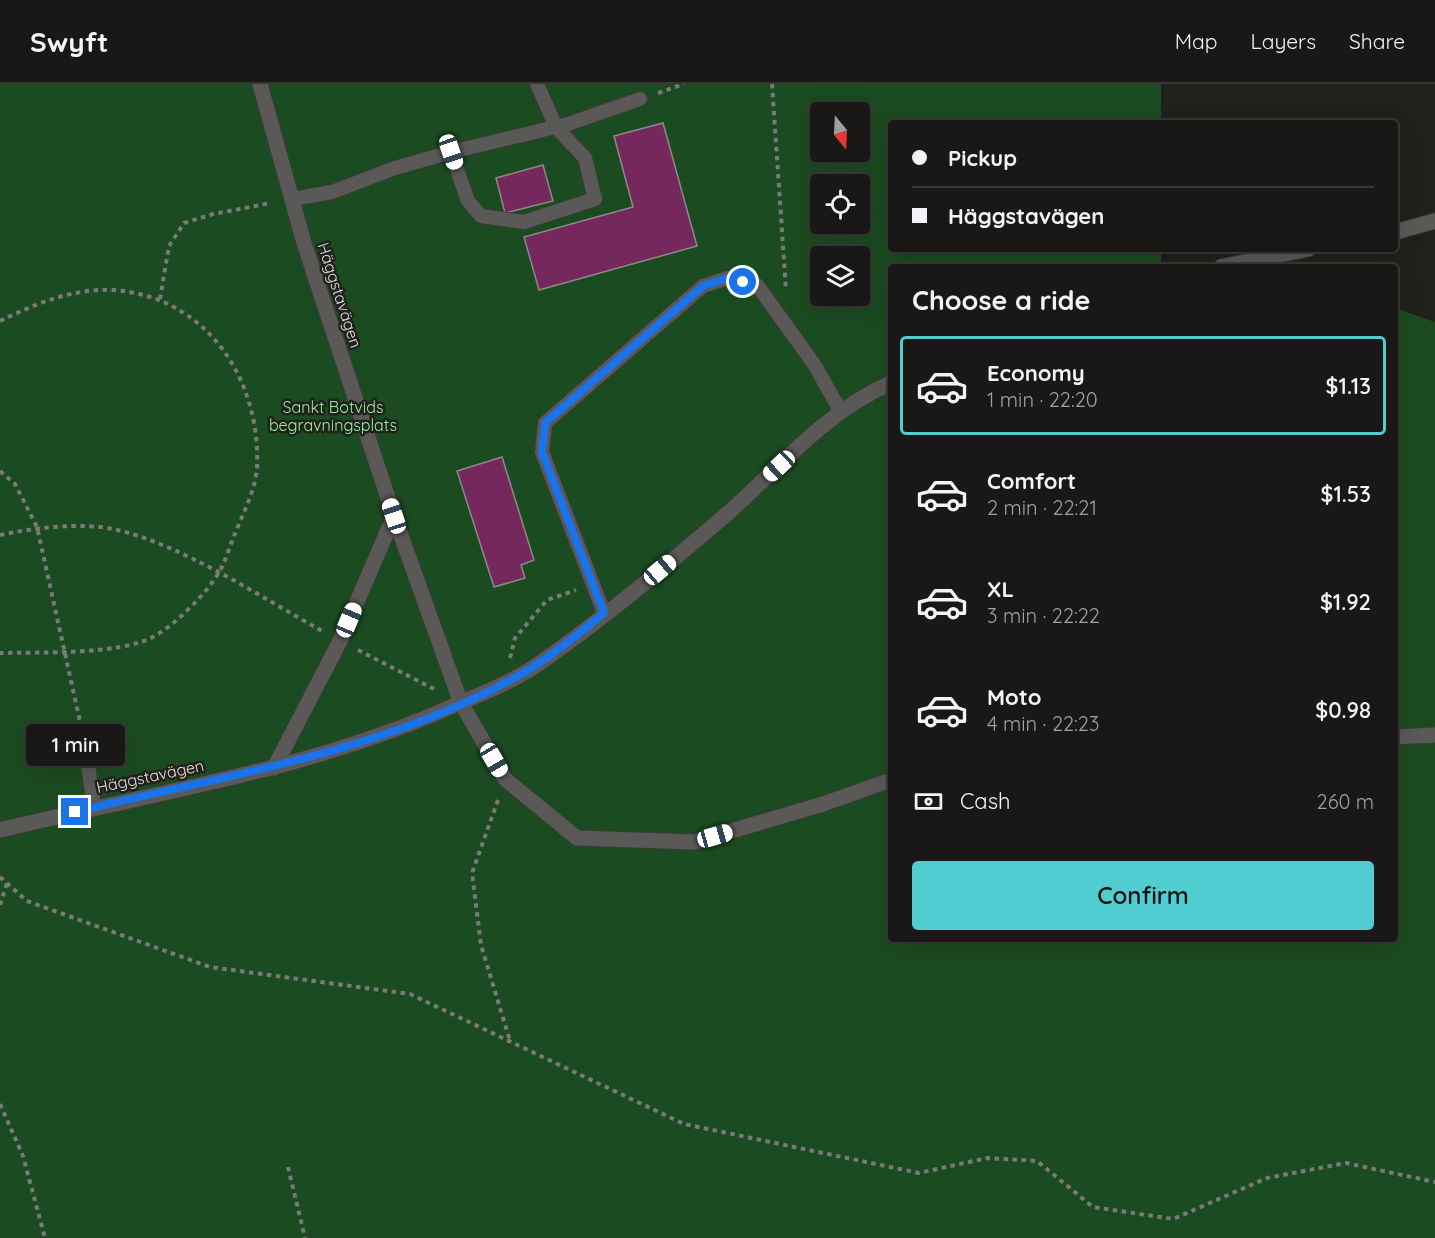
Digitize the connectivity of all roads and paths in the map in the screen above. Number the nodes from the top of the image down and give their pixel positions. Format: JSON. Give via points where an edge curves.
{"nodes":[{"id":1,"x":260,"y":84,"type":"edge"},
{"id":2,"x":537,"y":84,"type":"edge"},
{"id":3,"x":684,"y":84,"type":"edge"},
{"id":4,"x":772,"y":84,"type":"edge"},
{"id":5,"x":640,"y":99,"type":"joint"},
{"id":6,"x":556,"y":127,"type":"junction"},
{"id":7,"x":451,"y":152,"type":"junction"},
{"id":8,"x":293,"y":199,"type":"junction"},
{"id":9,"x":1435,"y":221,"type":"edge"},
{"id":10,"x":1398,"y":231,"type":"edge"},
{"id":11,"x":1294,"y":252,"type":"edge"},
{"id":12,"x":1236,"y":264,"type":"edge"},
{"id":13,"x":160,"y":298,"type":"junction"},
{"id":14,"x":0,"y":321,"type":"edge"},
{"id":15,"x":786,"y":325,"type":"junction"},
{"id":16,"x":888,"y":384,"type":"edge"},
{"id":17,"x":841,"y":412,"type":"junction"},
{"id":18,"x":0,"y":471,"type":"edge"},
{"id":19,"x":394,"y":516,"type":"junction"},
{"id":20,"x":37,"y":527,"type":"junction"},
{"id":21,"x":0,"y":536,"type":"edge"},
{"id":22,"x":219,"y":574,"type":"junction"},
{"id":23,"x":592,"y":584,"type":"junction"},
{"id":24,"x":604,"y":613,"type":"junction"},
{"id":25,"x":340,"y":641,"type":"junction"},
{"id":26,"x":67,"y":652,"type":"junction"},
{"id":27,"x":0,"y":653,"type":"edge"},
{"id":28,"x":506,"y":682,"type":"junction"},
{"id":29,"x":461,"y":703,"type":"junction"},
{"id":30,"x":1435,"y":735,"type":"edge"},
{"id":31,"x":1398,"y":737,"type":"edge"},
{"id":32,"x":85,"y":744,"type":"junction"},
{"id":33,"x":66,"y":749,"type":"dead end"},
{"id":34,"x":274,"y":768,"type":"junction"},
{"id":35,"x":505,"y":779,"type":"junction"},
{"id":36,"x":888,"y":781,"type":"edge"},
{"id":37,"x":94,"y":807,"type":"junction"},
{"id":38,"x":0,"y":830,"type":"edge"},
{"id":39,"x":0,"y":877,"type":"edge"},
{"id":40,"x":6,"y":883,"type":"junction"},
{"id":41,"x":0,"y":885,"type":"edge"},
{"id":42,"x":0,"y":905,"type":"edge"},
{"id":43,"x":510,"y":1042,"type":"junction"},
{"id":44,"x":0,"y":1104,"type":"edge"},
{"id":45,"x":288,"y":1167,"type":"dead end"},
{"id":46,"x":1435,"y":1182,"type":"edge"},
{"id":47,"x":45,"y":1238,"type":"edge"},
{"id":48,"x":305,"y":1238,"type":"edge"}],
"edges":[{"from":1,"to":8,"type":"street","name":"Häggstavägen"},
{"from":2,"to":6,"type":"lane"},
{"from":3,"to":5,"type":"path"},
{"from":4,"to":15,"type":"path","via":[[786,271]]},
{"from":5,"to":6,"type":"lane"},
{"from":6,"to":7,"type":"lane"},
{"from":6,"to":7,"type":"lane","via":[[585,158],[596,200],[524,222],[481,216],[468,201]]},
{"from":7,"to":8,"type":"lane","via":[[332,192]]},
{"from":8,"to":13,"type":"path","via":[[184,223],[169,246]]},
{"from":8,"to":19,"type":"street","name":"Häggstavägen"},
{"from":9,"to":10,"type":"street"},
{"from":11,"to":12,"type":"street"},
{"from":13,"to":14,"type":"path","via":[[112,290],[78,293],[40,302]]},
{"from":13,"to":22,"type":"path","via":[[193,318],[222,345],[253,412],[257,469]]},
{"from":15,"to":17,"type":"lane"},
{"from":15,"to":23,"type":"lane","via":[[757,285],[728,278],[703,286],[545,423],[542,452]]},
{"from":16,"to":17,"type":"street","name":"Häggstavägen"},
{"from":17,"to":24,"type":"street","name":"Häggstavägen","via":[[720,520]]},
{"from":18,"to":20,"type":"path","via":[[15,484]]},
{"from":19,"to":25,"type":"street"},
{"from":19,"to":29,"type":"street","name":"Häggstavägen"},
{"from":20,"to":21,"type":"path"},
{"from":20,"to":22,"type":"path","via":[[111,528],[147,538]]},
{"from":20,"to":26,"type":"path"},
{"from":22,"to":25,"type":"path"},
{"from":22,"to":26,"type":"path","via":[[175,623],[151,638],[111,648]]},
{"from":23,"to":24,"type":"lane"},
{"from":23,"to":28,"type":"path","via":[[547,600],[515,638]]},
{"from":24,"to":28,"type":"street","name":"Häggstavägen","via":[[544,661]]},
{"from":25,"to":29,"type":"path"},
{"from":25,"to":34,"type":"street"},
{"from":26,"to":27,"type":"path"},
{"from":26,"to":32,"type":"path"},
{"from":28,"to":29,"type":"street","name":"Häggstavägen"},
{"from":29,"to":34,"type":"street","name":"Häggstavägen","via":[[399,730]]},
{"from":29,"to":35,"type":"street"},
{"from":30,"to":31,"type":"street"},
{"from":32,"to":33,"type":"lane"},
{"from":32,"to":37,"type":"lane"},
{"from":34,"to":37,"type":"street","name":"Häggstavägen"},
{"from":35,"to":36,"type":"street","via":[[577,838],[694,842]]},
{"from":35,"to":43,"type":"path","via":[[472,873],[481,945]]},
{"from":37,"to":38,"type":"street","name":"Häggstavägen"},
{"from":39,"to":40,"type":"path"},
{"from":40,"to":41,"type":"path"},
{"from":40,"to":42,"type":"path"},
{"from":40,"to":43,"type":"path","via":[[27,902],[210,967],[410,994]]},
{"from":43,"to":46,"type":"path","via":[[684,1124],[919,1173],[987,1158],[1037,1161],[1093,1207],[1173,1219],[1267,1178],[1346,1163]]},
{"from":44,"to":47,"type":"path","via":[[23,1156]]},
{"from":45,"to":48,"type":"path"}]}
